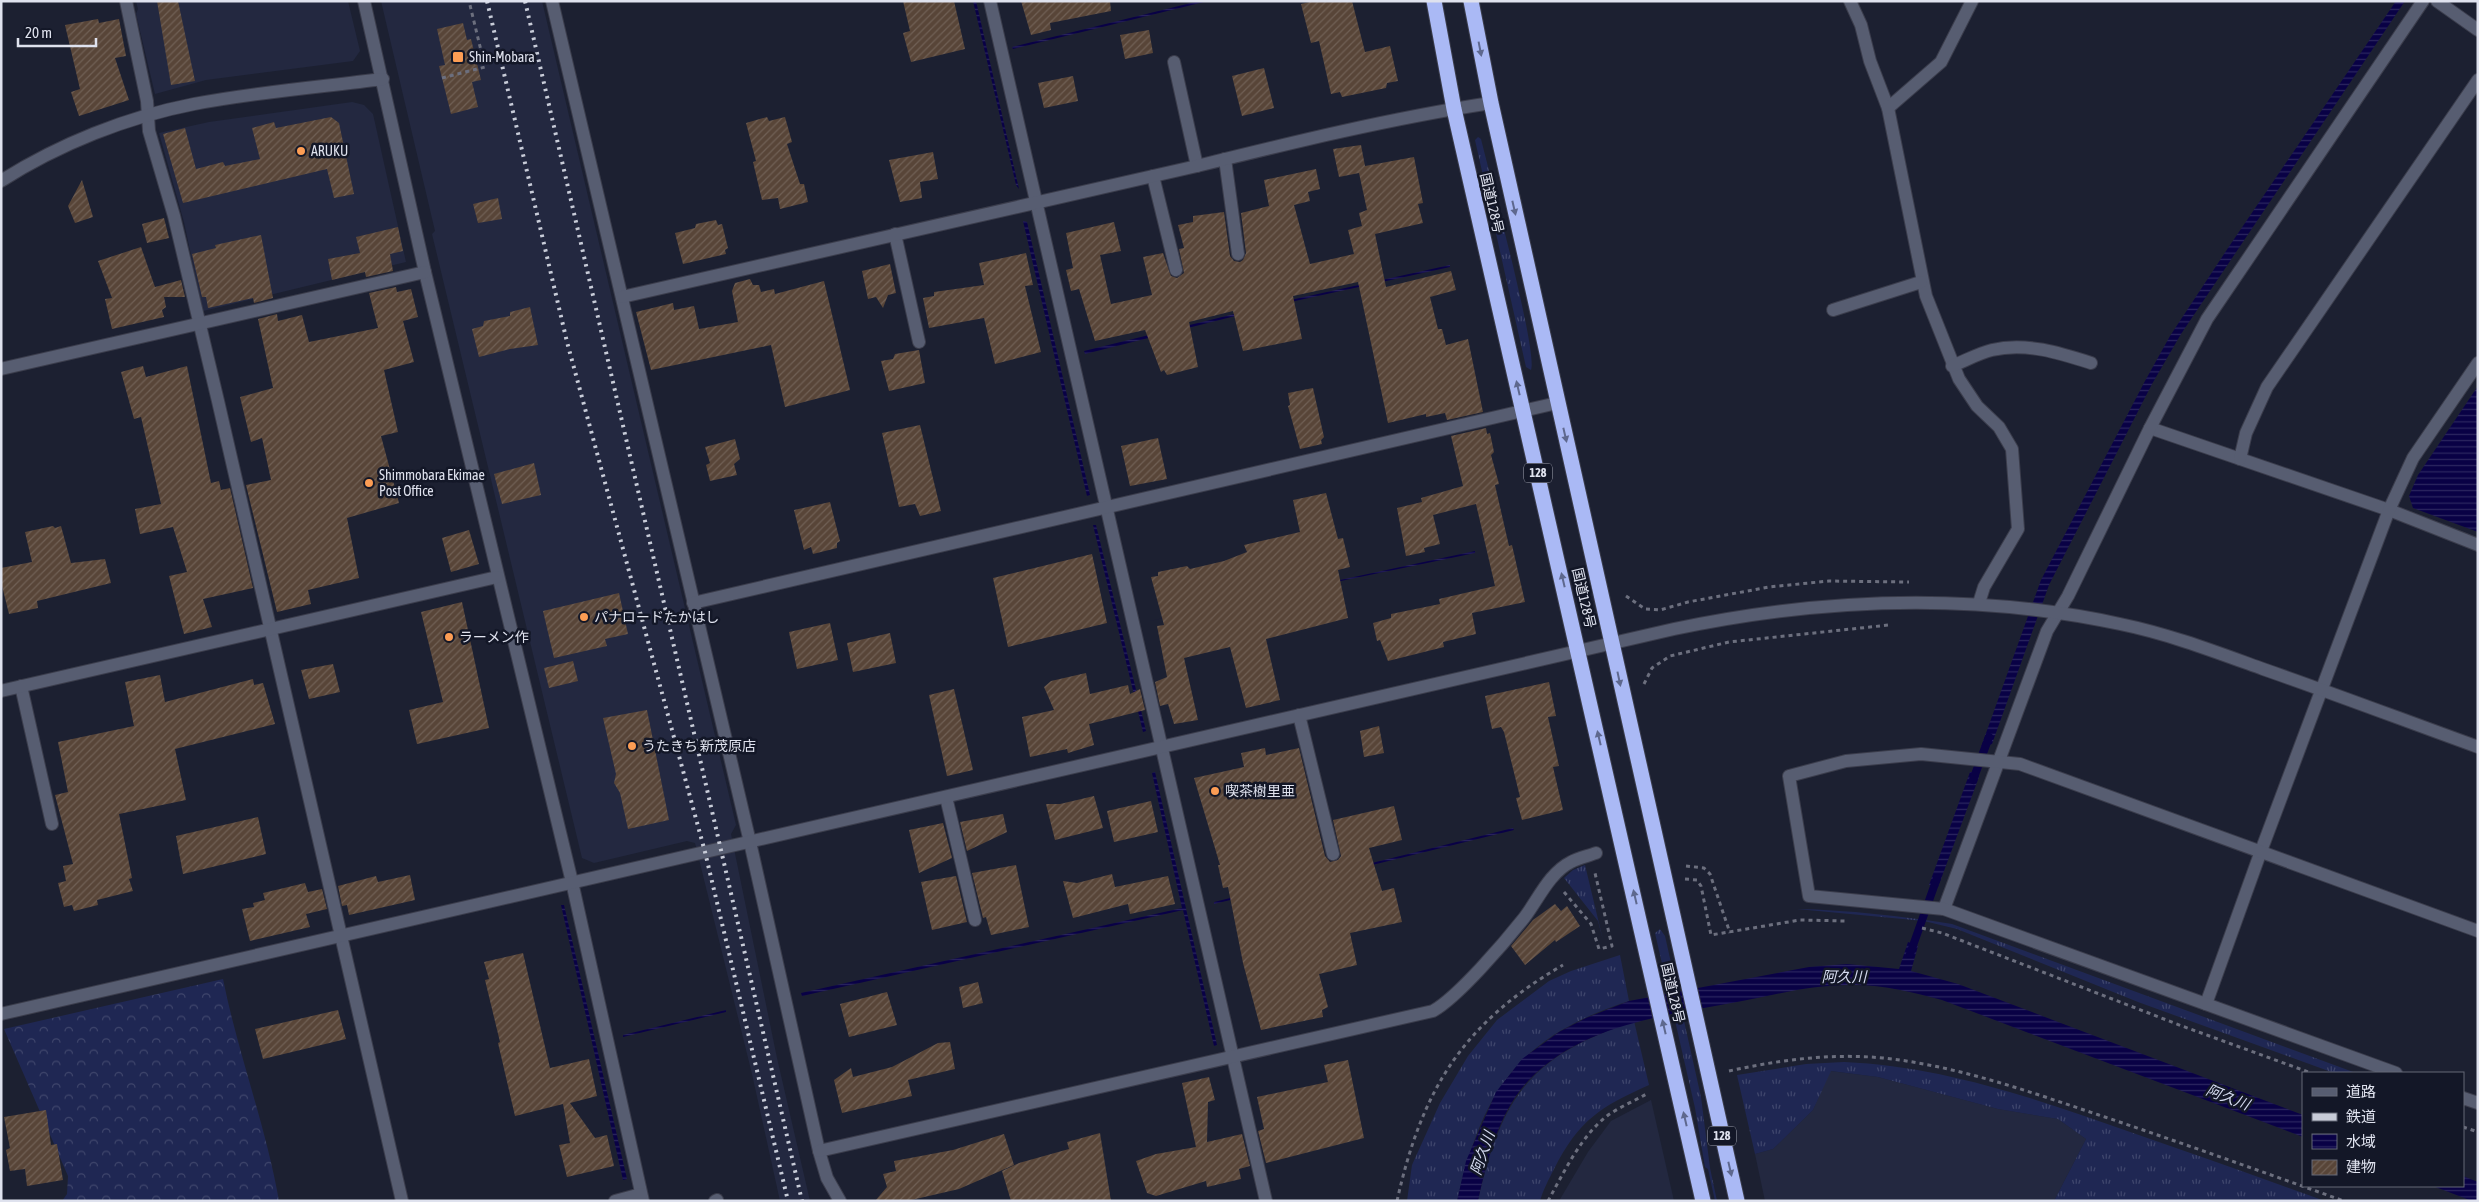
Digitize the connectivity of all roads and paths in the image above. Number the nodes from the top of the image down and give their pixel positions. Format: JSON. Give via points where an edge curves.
{"nodes":[{"id":1,"x":126,"y":1,"type":"edge"},
{"id":2,"x":364,"y":1,"type":"edge"},
{"id":3,"x":469,"y":1,"type":"edge"},
{"id":4,"x":552,"y":1,"type":"edge"},
{"id":5,"x":990,"y":1,"type":"edge"},
{"id":6,"x":1434,"y":1,"type":"edge"},
{"id":7,"x":1471,"y":1,"type":"edge"},
{"id":8,"x":1850,"y":1,"type":"edge"},
{"id":9,"x":1972,"y":1,"type":"edge"},
{"id":10,"x":2423,"y":1,"type":"edge"},
{"id":11,"x":2437,"y":1,"type":"edge"},
{"id":12,"x":2478,"y":30,"type":"edge"},
{"id":13,"x":1174,"y":62,"type":"dead end"},
{"id":14,"x":442,"y":78,"type":"dead end"},
{"id":15,"x":383,"y":79,"type":"junction"},
{"id":16,"x":2478,"y":80,"type":"edge"},
{"id":17,"x":1491,"y":103,"type":"junction"},
{"id":18,"x":1888,"y":108,"type":"junction"},
{"id":19,"x":1454,"y":109,"type":"junction"},
{"id":20,"x":148,"y":115,"type":"junction"},
{"id":21,"x":1225,"y":159,"type":"junction"},
{"id":22,"x":1197,"y":166,"type":"junction"},
{"id":23,"x":1153,"y":176,"type":"junction"},
{"id":24,"x":1,"y":182,"type":"edge"},
{"id":25,"x":1036,"y":202,"type":"junction"},
{"id":26,"x":895,"y":234,"type":"junction"},
{"id":27,"x":1238,"y":254,"type":"dead end"},
{"id":28,"x":1176,"y":270,"type":"dead end"},
{"id":29,"x":425,"y":272,"type":"junction"},
{"id":30,"x":1921,"y":282,"type":"junction"},
{"id":31,"x":622,"y":297,"type":"junction"},
{"id":32,"x":1832,"y":310,"type":"dead end"},
{"id":33,"x":198,"y":324,"type":"junction"},
{"id":34,"x":919,"y":342,"type":"dead end"},
{"id":35,"x":2091,"y":363,"type":"dead end"},
{"id":36,"x":2478,"y":363,"type":"edge"},
{"id":37,"x":1952,"y":366,"type":"junction"},
{"id":38,"x":1,"y":369,"type":"edge"},
{"id":39,"x":1558,"y":403,"type":"junction"},
{"id":40,"x":1523,"y":410,"type":"junction"},
{"id":41,"x":2150,"y":428,"type":"junction"},
{"id":42,"x":2240,"y":459,"type":"junction"},
{"id":43,"x":1107,"y":508,"type":"junction"},
{"id":44,"x":2389,"y":510,"type":"junction"},
{"id":45,"x":2478,"y":546,"type":"edge"},
{"id":46,"x":497,"y":577,"type":"junction"},
{"id":47,"x":693,"y":603,"type":"junction"},
{"id":48,"x":1979,"y":603,"type":"junction"},
{"id":49,"x":2057,"y":612,"type":"junction"},
{"id":50,"x":1895,"y":624,"type":"dead end"},
{"id":51,"x":270,"y":629,"type":"junction"},
{"id":52,"x":1611,"y":644,"type":"junction"},
{"id":53,"x":1579,"y":650,"type":"junction"},
{"id":54,"x":1644,"y":684,"type":"dead end"},
{"id":55,"x":21,"y":686,"type":"junction"},
{"id":56,"x":2321,"y":690,"type":"junction"},
{"id":57,"x":1,"y":691,"type":"edge"},
{"id":58,"x":1299,"y":715,"type":"junction"},
{"id":59,"x":1162,"y":747,"type":"junction"},
{"id":60,"x":2478,"y":747,"type":"edge"},
{"id":61,"x":1997,"y":762,"type":"junction"},
{"id":62,"x":946,"y":797,"type":"junction"},
{"id":63,"x":52,"y":824,"type":"dead end"},
{"id":64,"x":750,"y":842,"type":"junction"},
{"id":65,"x":2261,"y":851,"type":"junction"},
{"id":66,"x":1596,"y":853,"type":"dead end"},
{"id":67,"x":1333,"y":854,"type":"dead end"},
{"id":68,"x":1686,"y":866,"type":"dead end"},
{"id":69,"x":1601,"y":868,"type":"dead end"},
{"id":70,"x":1552,"y":878,"type":"junction"},
{"id":71,"x":1684,"y":879,"type":"dead end"},
{"id":72,"x":572,"y":882,"type":"junction"},
{"id":73,"x":1944,"y":909,"type":"junction"},
{"id":74,"x":975,"y":920,"type":"dead end"},
{"id":75,"x":1849,"y":921,"type":"dead end"},
{"id":76,"x":1914,"y":926,"type":"dead end"},
{"id":77,"x":2478,"y":931,"type":"edge"},
{"id":78,"x":1730,"y":932,"type":"junction"},
{"id":79,"x":341,"y":936,"type":"junction"},
{"id":80,"x":1563,"y":964,"type":"dead end"},
{"id":81,"x":2206,"y":1004,"type":"junction"},
{"id":82,"x":1,"y":1014,"type":"edge"},
{"id":83,"x":1233,"y":1057,"type":"junction"},
{"id":84,"x":1729,"y":1071,"type":"dead end"},
{"id":85,"x":2308,"y":1072,"type":"edge"},
{"id":86,"x":2393,"y":1072,"type":"edge"},
{"id":87,"x":1648,"y":1093,"type":"dead end"},
{"id":88,"x":2464,"y":1098,"type":"edge"},
{"id":89,"x":2478,"y":1103,"type":"edge"},
{"id":90,"x":2464,"y":1127,"type":"edge"},
{"id":91,"x":2478,"y":1132,"type":"edge"},
{"id":92,"x":819,"y":1152,"type":"junction"},
{"id":93,"x":2302,"y":1186,"type":"edge"},
{"id":94,"x":2305,"y":1187,"type":"edge"},
{"id":95,"x":642,"y":1198,"type":"edge"},
{"id":96,"x":402,"y":1201,"type":"edge"},
{"id":97,"x":615,"y":1201,"type":"edge"},
{"id":98,"x":840,"y":1201,"type":"edge"},
{"id":99,"x":1266,"y":1201,"type":"edge"},
{"id":100,"x":1397,"y":1201,"type":"edge"},
{"id":101,"x":1548,"y":1201,"type":"edge"},
{"id":102,"x":1703,"y":1201,"type":"edge"},
{"id":103,"x":1737,"y":1201,"type":"edge"},
{"id":104,"x":2344,"y":1201,"type":"edge"}],
"edges":[{"from":1,"to":20,"type":"street"},
{"from":2,"to":15,"type":"street"},
{"from":3,"to":14,"type":"path","via":[[485,67]]},
{"from":4,"to":31,"type":"street"},
{"from":5,"to":25,"type":"street"},
{"from":6,"to":19,"type":"highway","name":"国道128号","number":"128"},
{"from":7,"to":17,"type":"highway","name":"国道128号","number":"128","one_way":true},
{"from":8,"to":18,"type":"street"},
{"from":9,"to":18,"type":"street","via":[[1941,62]]},
{"from":10,"to":41,"type":"street","via":[[2207,319]]},
{"from":11,"to":12,"type":"street"},
{"from":13,"to":22,"type":"street"},
{"from":15,"to":20,"type":"street","via":[[194,104]]},
{"from":15,"to":29,"type":"street"},
{"from":16,"to":42,"type":"street","via":[[2267,387],[2246,433]]},
{"from":17,"to":19,"type":"street"},
{"from":17,"to":39,"type":"highway","name":"国道128号","number":"128","one_way":true},
{"from":18,"to":30,"type":"street","via":[[1907,193]]},
{"from":19,"to":21,"type":"street"},
{"from":40,"to":19,"type":"highway","name":"国道128号","number":"128","one_way":true},
{"from":20,"to":24,"type":"street","via":[[101,131]]},
{"from":20,"to":33,"type":"street","via":[[149,131],[174,216]]},
{"from":21,"to":22,"type":"street"},
{"from":21,"to":27,"type":"street"},
{"from":22,"to":23,"type":"street"},
{"from":23,"to":25,"type":"street"},
{"from":23,"to":28,"type":"street"},
{"from":25,"to":26,"type":"street"},
{"from":25,"to":43,"type":"street"},
{"from":26,"to":31,"type":"street"},
{"from":26,"to":34,"type":"street"},
{"from":29,"to":33,"type":"street"},
{"from":29,"to":46,"type":"street"},
{"from":30,"to":32,"type":"street"},
{"from":30,"to":37,"type":"street"},
{"from":31,"to":47,"type":"street"},
{"from":33,"to":38,"type":"street"},
{"from":33,"to":51,"type":"street"},
{"from":35,"to":37,"type":"street","via":[[2048,349],[2003,348]]},
{"from":36,"to":44,"type":"street","via":[[2413,458]]},
{"from":37,"to":48,"type":"street","via":[[2012,449],[2018,529],[1984,587]]},
{"from":39,"to":40,"type":"street"},
{"from":39,"to":52,"type":"highway","name":"国道128号","number":"128","one_way":true},
{"from":40,"to":43,"type":"street"},
{"from":53,"to":40,"type":"highway","name":"国道128号","number":"128","one_way":true},
{"from":41,"to":42,"type":"street"},
{"from":41,"to":49,"type":"street","via":[[2068,596]]},
{"from":42,"to":44,"type":"street"},
{"from":43,"to":47,"type":"street"},
{"from":43,"to":59,"type":"street"},
{"from":44,"to":45,"type":"street"},
{"from":44,"to":56,"type":"street"},
{"from":46,"to":51,"type":"street"},
{"from":46,"to":72,"type":"street"},
{"from":47,"to":64,"type":"street"},
{"from":48,"to":49,"type":"street"},
{"from":48,"to":52,"type":"street","via":[[1858,603],[1786,610],[1733,616]]},
{"from":49,"to":56,"type":"street","via":[[2121,624],[2186,642]]},
{"from":49,"to":61,"type":"street"},
{"from":50,"to":54,"type":"path","via":[[1739,640],[1670,656],[1652,668]]},
{"from":51,"to":55,"type":"street"},
{"from":51,"to":79,"type":"street"},
{"from":52,"to":53,"type":"street"},
{"from":52,"to":103,"type":"highway","name":"国道128号","number":"128","one_way":true},
{"from":53,"to":58,"type":"street"},
{"from":102,"to":53,"type":"highway","name":"国道128号","number":"128","one_way":true},
{"from":55,"to":57,"type":"street"},
{"from":55,"to":63,"type":"street"},
{"from":56,"to":60,"type":"street"},
{"from":56,"to":65,"type":"street"},
{"from":58,"to":59,"type":"street"},
{"from":58,"to":67,"type":"street"},
{"from":59,"to":62,"type":"street"},
{"from":59,"to":83,"type":"street"},
{"from":61,"to":65,"type":"street","via":[[2020,764]]},
{"from":61,"to":73,"type":"street"},
{"from":61,"to":73,"type":"street","via":[[1922,754],[1846,761],[1788,776],[1809,896]]},
{"from":62,"to":64,"type":"street"},
{"from":62,"to":74,"type":"street"},
{"from":64,"to":72,"type":"street"},
{"from":64,"to":92,"type":"street"},
{"from":65,"to":77,"type":"street"},
{"from":65,"to":81,"type":"street"},
{"from":66,"to":70,"type":"street","via":[[1570,862]]},
{"from":68,"to":78,"type":"path","via":[[1704,868],[1710,874]]},
{"from":69,"to":70,"type":"path","via":[[1594,869],[1612,946],[1599,949],[1591,924]]},
{"from":70,"to":83,"type":"street","via":[[1524,918],[1443,1006],[1421,1015]]},
{"from":71,"to":78,"type":"path","via":[[1697,880],[1701,886],[1711,936]]},
{"from":72,"to":79,"type":"street"},
{"from":72,"to":95,"type":"street"},
{"from":73,"to":81,"type":"street"},
{"from":75,"to":78,"type":"path","via":[[1800,920]]},
{"from":76,"to":85,"type":"path","via":[[1942,933]]},
{"from":79,"to":82,"type":"street"},
{"from":79,"to":96,"type":"street"},
{"from":80,"to":100,"type":"path","via":[[1534,981],[1481,1025],[1448,1066],[1415,1134]]},
{"from":81,"to":86,"type":"street"},
{"from":83,"to":92,"type":"street"},
{"from":83,"to":99,"type":"street"},
{"from":84,"to":93,"type":"path","via":[[1804,1058],[1844,1056],[1883,1058],[1930,1066],[2038,1095]]},
{"from":87,"to":101,"type":"path","via":[[1607,1116],[1590,1134],[1566,1167]]},
{"from":88,"to":89,"type":"street"},
{"from":90,"to":91,"type":"path"},
{"from":92,"to":98,"type":"street","via":[[827,1178]]},
{"from":94,"to":104,"type":"path"},
{"from":95,"to":97,"type":"street"}]}
